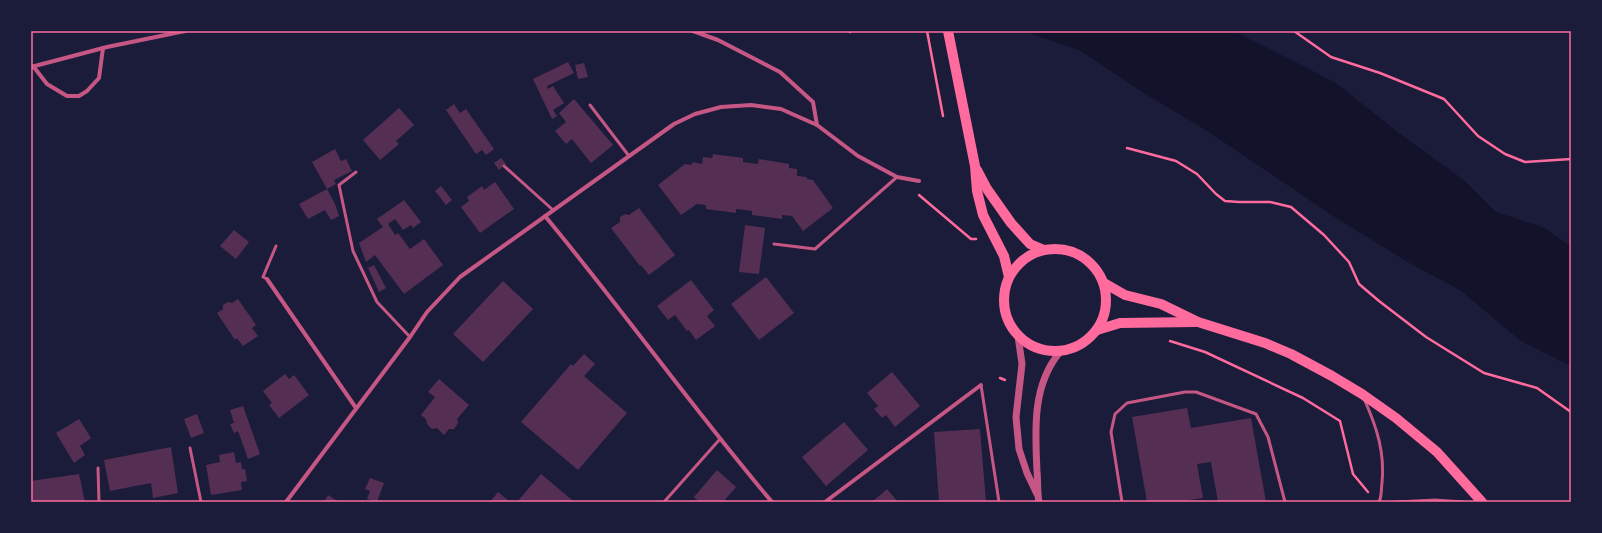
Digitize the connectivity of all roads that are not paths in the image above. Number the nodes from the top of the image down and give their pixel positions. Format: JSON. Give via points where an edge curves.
{"nodes":[{"id":1,"x":185,"y":31,"type":"edge"},
{"id":2,"x":693,"y":31,"type":"edge"},
{"id":3,"x":948,"y":31,"type":"edge"},
{"id":4,"x":103,"y":48,"type":"junction"},
{"id":5,"x":32,"y":66,"type":"edge"},
{"id":6,"x":590,"y":105,"type":"dead end"},
{"id":7,"x":817,"y":125,"type":"junction"},
{"id":8,"x":629,"y":156,"type":"junction"},
{"id":9,"x":504,"y":166,"type":"dead end"},
{"id":10,"x":975,"y":166,"type":"junction"},
{"id":11,"x":356,"y":172,"type":"dead end"},
{"id":12,"x":898,"y":177,"type":"junction"},
{"id":13,"x":919,"y":182,"type":"dead end"},
{"id":14,"x":553,"y":210,"type":"junction"},
{"id":15,"x":545,"y":216,"type":"junction"},
{"id":16,"x":774,"y":244,"type":"dead end"},
{"id":17,"x":276,"y":246,"type":"dead end"},
{"id":18,"x":1044,"y":250,"type":"junction"},
{"id":19,"x":1009,"y":277,"type":"junction"},
{"id":20,"x":267,"y":279,"type":"joint"},
{"id":21,"x":1104,"y":283,"type":"junction"},
{"id":22,"x":1198,"y":322,"type":"junction"},
{"id":23,"x":1097,"y":330,"type":"junction"},
{"id":24,"x":1018,"y":336,"type":"junction"},
{"id":25,"x":410,"y":337,"type":"junction"},
{"id":26,"x":1060,"y":352,"type":"junction"},
{"id":27,"x":981,"y":385,"type":"joint"},
{"id":28,"x":1362,"y":394,"type":"junction"},
{"id":29,"x":356,"y":408,"type":"junction"},
{"id":30,"x":720,"y":439,"type":"junction"},
{"id":31,"x":190,"y":448,"type":"dead end"},
{"id":32,"x":98,"y":468,"type":"dead end"},
{"id":33,"x":1037,"y":494,"type":"junction"},
{"id":34,"x":1380,"y":501,"type":"edge"},
{"id":35,"x":99,"y":502,"type":"edge"},
{"id":36,"x":201,"y":502,"type":"edge"},
{"id":37,"x":286,"y":502,"type":"edge"},
{"id":38,"x":664,"y":502,"type":"edge"},
{"id":39,"x":772,"y":502,"type":"edge"},
{"id":40,"x":825,"y":502,"type":"edge"},
{"id":41,"x":999,"y":502,"type":"edge"},
{"id":42,"x":1039,"y":502,"type":"edge"},
{"id":43,"x":1122,"y":502,"type":"edge"},
{"id":44,"x":1285,"y":502,"type":"edge"},
{"id":45,"x":1386,"y":502,"type":"edge"},
{"id":46,"x":1397,"y":502,"type":"edge"},
{"id":47,"x":1463,"y":502,"type":"edge"},
{"id":48,"x":1482,"y":502,"type":"edge"}],
"edges":[{"from":1,"to":4,"type":"street"},
{"from":2,"to":7,"type":"street","via":[[718,40],[780,72],[812,102]]},
{"from":3,"to":10,"type":"main road"},
{"from":4,"to":5,"type":"street"},
{"from":4,"to":5,"type":"street","via":[[99,78],[87,92],[79,96],[67,96],[47,84]]},
{"from":6,"to":8,"type":"lane"},
{"from":7,"to":8,"type":"street","via":[[781,109],[751,105],[721,108],[695,114],[674,124]]},
{"from":7,"to":12,"type":"street","via":[[858,156]]},
{"from":8,"to":14,"type":"street"},
{"from":9,"to":14,"type":"lane"},
{"from":10,"to":18,"type":"main road","via":[[987,189],[1011,222],[1030,244]]},
{"from":10,"to":19,"type":"main road","via":[[977,191],[983,215],[1004,256]]},
{"from":11,"to":25,"type":"lane","via":[[338,185],[353,251],[377,302]]},
{"from":12,"to":13,"type":"street"},
{"from":12,"to":16,"type":"lane","via":[[815,249]]},
{"from":14,"to":15,"type":"street"},
{"from":15,"to":25,"type":"street","via":[[460,277],[427,312]]},
{"from":15,"to":30,"type":"street","via":[[590,270]]},
{"from":17,"to":20,"type":"lane","via":[[263,277]]},
{"from":18,"to":19,"type":"main road","via":[[1023,260]]},
{"from":18,"to":21,"type":"main road","via":[[1072,252],[1086,260]]},
{"from":19,"to":24,"type":"main road","via":[[1004,290],[1003,304],[1006,318]]},
{"from":20,"to":29,"type":"street"},
{"from":21,"to":22,"type":"main road","via":[[1125,295],[1161,304]]},
{"from":21,"to":23,"type":"main road","via":[[1106,305]]},
{"from":22,"to":23,"type":"main road","via":[[1120,323]]},
{"from":22,"to":28,"type":"main road","via":[[1278,349]]},
{"from":23,"to":26,"type":"main road","via":[[1080,345]]},
{"from":24,"to":26,"type":"main road","via":[[1038,349]]},
{"from":24,"to":33,"type":"street","via":[[1022,364],[1016,401],[1019,449]]},
{"from":25,"to":29,"type":"street"},
{"from":26,"to":33,"type":"street","via":[[1053,360],[1041,387],[1036,418]]},
{"from":27,"to":40,"type":"street"},
{"from":27,"to":41,"type":"lane"},
{"from":28,"to":34,"type":"lane","via":[[1375,423],[1381,445],[1383,470]]},
{"from":28,"to":48,"type":"main road","via":[[1437,452]]},
{"from":29,"to":37,"type":"street"},
{"from":30,"to":38,"type":"lane"},
{"from":30,"to":39,"type":"street"},
{"from":31,"to":36,"type":"lane"},
{"from":32,"to":35,"type":"lane"},
{"from":33,"to":42,"type":"street"},
{"from":34,"to":45,"type":"lane"},
{"from":43,"to":44,"type":"lane","via":[[1111,432],[1115,414],[1127,402],[1196,392],[1256,414],[1268,437]]},
{"from":46,"to":47,"type":"lane"}]}
